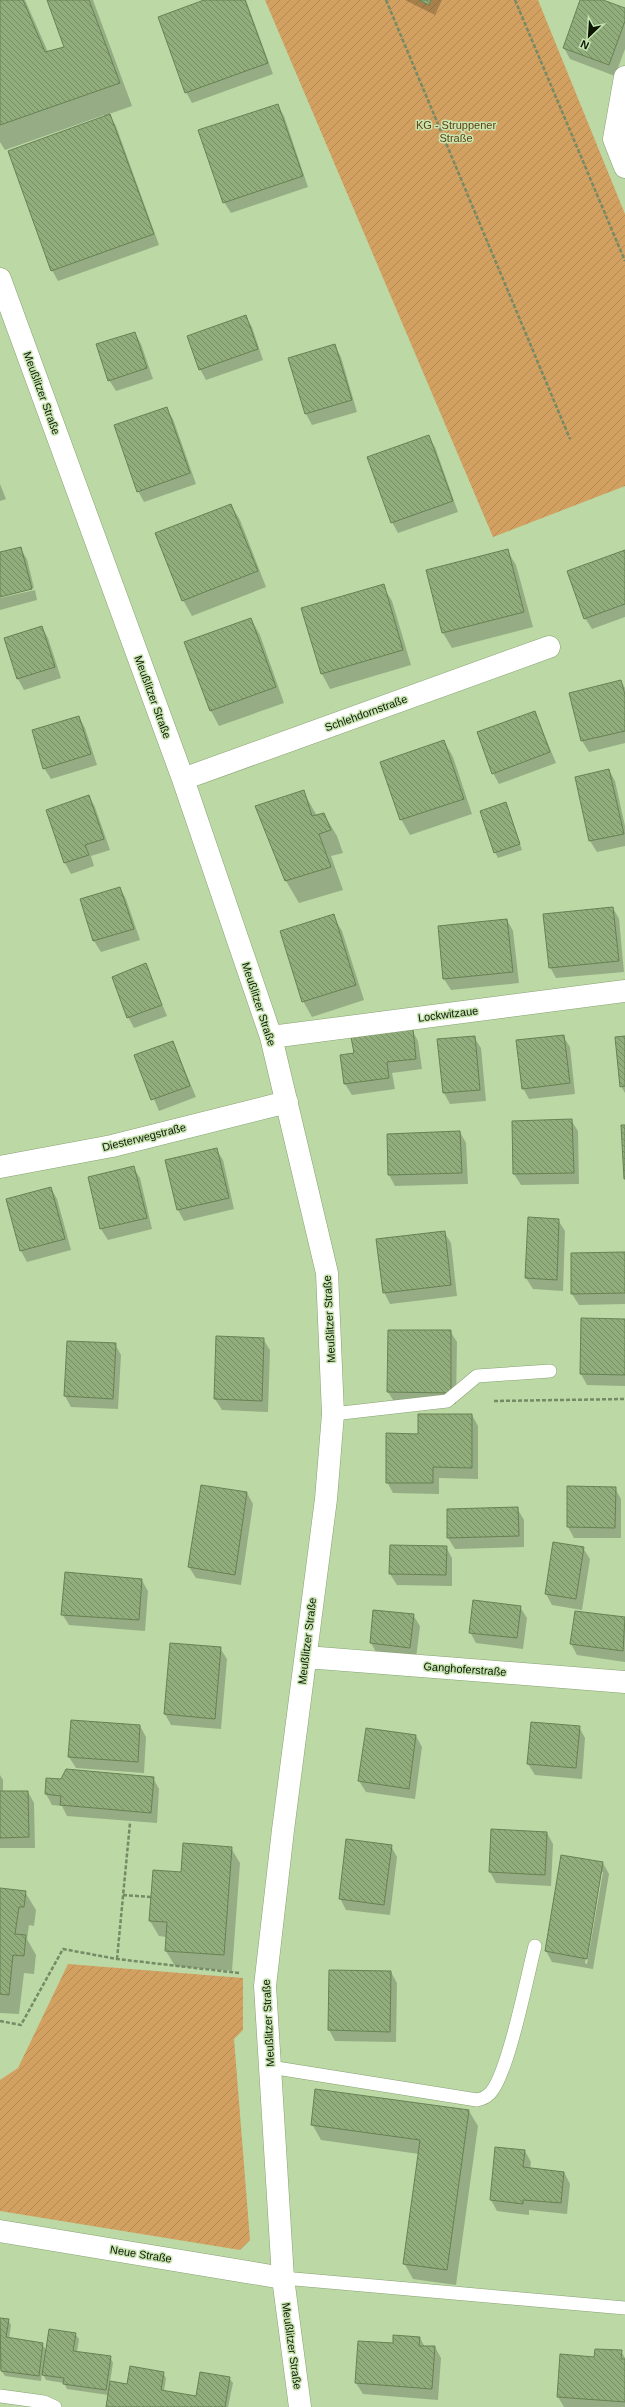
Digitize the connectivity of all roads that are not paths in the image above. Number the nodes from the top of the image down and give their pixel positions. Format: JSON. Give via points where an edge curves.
{"nodes":[{"id":1,"x":625,"y":77,"type":"edge"},
{"id":2,"x":625,"y":167,"type":"edge"},
{"id":3,"x":0,"y":279,"type":"edge"},
{"id":4,"x":549,"y":647,"type":"dead end"},
{"id":5,"x":183,"y":779,"type":"junction"},
{"id":6,"x":625,"y":991,"type":"edge"},
{"id":7,"x":271,"y":1037,"type":"junction"},
{"id":8,"x":287,"y":1102,"type":"junction"},
{"id":9,"x":0,"y":1167,"type":"edge"},
{"id":10,"x":550,"y":1371,"type":"dead end"},
{"id":11,"x":334,"y":1414,"type":"junction"},
{"id":12,"x":306,"y":1657,"type":"junction"},
{"id":13,"x":625,"y":1682,"type":"edge"},
{"id":14,"x":535,"y":1946,"type":"dead end"},
{"id":15,"x":270,"y":2067,"type":"junction"},
{"id":16,"x":0,"y":2231,"type":"edge"},
{"id":17,"x":283,"y":2278,"type":"junction"},
{"id":18,"x":625,"y":2308,"type":"edge"},
{"id":19,"x":0,"y":2396,"type":"edge"},
{"id":20,"x":55,"y":2407,"type":"edge"},
{"id":21,"x":300,"y":2407,"type":"edge"}],
"edges":[{"from":1,"to":2,"type":"street","via":[[614,139]]},
{"from":3,"to":5,"type":"street","name":"Meußlitzer Straße"},
{"from":4,"to":5,"type":"street","name":"Schlehdornstraße"},
{"from":5,"to":7,"type":"street","name":"Meußlitzer Straße"},
{"from":6,"to":7,"type":"street","name":"Lockwitzaue"},
{"from":7,"to":8,"type":"street","name":"Meußlitzer Straße"},
{"from":8,"to":9,"type":"street","name":"Diesterwegstraße","via":[[112,1146]]},
{"from":8,"to":11,"type":"street","name":"Meußlitzer Straße","via":[[327,1273]]},
{"from":10,"to":11,"type":"lane","via":[[477,1376],[447,1402]]},
{"from":11,"to":12,"type":"street","name":"Meußlitzer Straße"},
{"from":12,"to":13,"type":"street","name":"Ganghoferstraße"},
{"from":12,"to":15,"type":"street","name":"Meußlitzer Straße","via":[[265,1976]]},
{"from":14,"to":15,"type":"lane","via":[[513,2035],[500,2077],[489,2095],[477,2100]]},
{"from":15,"to":17,"type":"street","name":"Meußlitzer Straße"},
{"from":16,"to":17,"type":"street","name":"Neue Straße"},
{"from":17,"to":18,"type":"lane"},
{"from":17,"to":21,"type":"street","name":"Meußlitzer Straße"},
{"from":19,"to":20,"type":"lane","via":[[44,2402]]}]}
